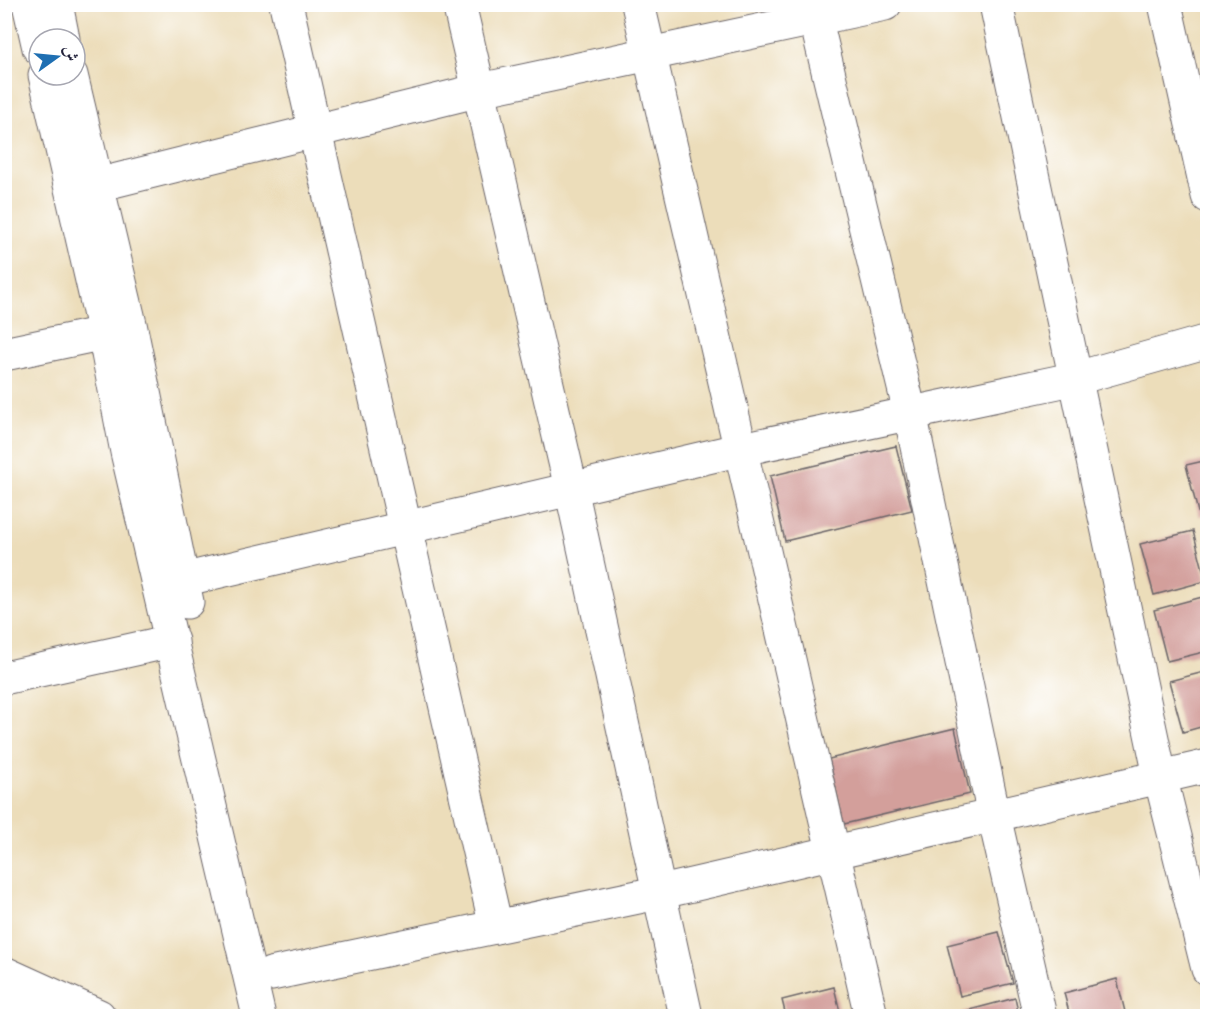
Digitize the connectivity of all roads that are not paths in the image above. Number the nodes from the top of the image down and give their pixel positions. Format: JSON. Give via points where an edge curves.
{"nodes":[{"id":1,"x":29,"y":4,"type":"edge"},
{"id":2,"x":56,"y":4,"type":"edge"},
{"id":3,"x":286,"y":4,"type":"edge"},
{"id":4,"x":459,"y":4,"type":"edge"},
{"id":5,"x":638,"y":4,"type":"edge"},
{"id":6,"x":885,"y":4,"type":"edge"},
{"id":7,"x":996,"y":4,"type":"edge"},
{"id":8,"x":1164,"y":4,"type":"edge"},
{"id":9,"x":813,"y":11,"type":"edge"},
{"id":10,"x":34,"y":27,"type":"edge"},
{"id":11,"x":61,"y":27,"type":"edge"},
{"id":12,"x":650,"y":56,"type":"junction"},
{"id":13,"x":48,"y":87,"type":"edge"},
{"id":14,"x":74,"y":87,"type":"edge"},
{"id":15,"x":480,"y":90,"type":"junction"},
{"id":16,"x":316,"y":131,"type":"junction"},
{"id":17,"x":97,"y":185,"type":"junction"},
{"id":18,"x":1208,"y":196,"type":"edge"},
{"id":19,"x":104,"y":333,"type":"junction"},
{"id":20,"x":1208,"y":341,"type":"edge"},
{"id":21,"x":4,"y":354,"type":"edge"},
{"id":22,"x":1077,"y":378,"type":"junction"},
{"id":23,"x":910,"y":412,"type":"junction"},
{"id":24,"x":742,"y":449,"type":"junction"},
{"id":25,"x":571,"y":488,"type":"junction"},
{"id":26,"x":407,"y":527,"type":"junction"},
{"id":27,"x":182,"y":580,"type":"junction"},
{"id":28,"x":172,"y":641,"type":"junction"},
{"id":29,"x":4,"y":678,"type":"edge"},
{"id":30,"x":1208,"y":765,"type":"edge"},
{"id":31,"x":1160,"y":776,"type":"junction"},
{"id":32,"x":994,"y":816,"type":"junction"},
{"id":33,"x":833,"y":854,"type":"junction"},
{"id":34,"x":657,"y":893,"type":"junction"},
{"id":35,"x":496,"y":927,"type":"junction"},
{"id":36,"x":1208,"y":969,"type":"edge"},
{"id":37,"x":4,"y":974,"type":"edge"},
{"id":38,"x":271,"y":974,"type":"junction"},
{"id":39,"x":4,"y":999,"type":"edge"},
{"id":40,"x":43,"y":1017,"type":"edge"},
{"id":41,"x":99,"y":1017,"type":"edge"},
{"id":42,"x":259,"y":1017,"type":"edge"},
{"id":43,"x":280,"y":1017,"type":"edge"},
{"id":44,"x":686,"y":1017,"type":"edge"},
{"id":45,"x":871,"y":1017,"type":"edge"},
{"id":46,"x":1040,"y":1017,"type":"edge"}],
"edges":[{"from":1,"to":10,"type":"street"},
{"from":2,"to":11,"type":"street"},
{"from":3,"to":16,"type":"street"},
{"from":4,"to":15,"type":"street"},
{"from":5,"to":12,"type":"street"},
{"from":6,"to":9,"type":"street"},
{"from":7,"to":22,"type":"street"},
{"from":8,"to":18,"type":"street"},
{"from":9,"to":12,"type":"street"},
{"from":9,"to":23,"type":"street"},
{"from":12,"to":15,"type":"street"},
{"from":12,"to":24,"type":"street"},
{"from":13,"to":19,"type":"street"},
{"from":14,"to":17,"type":"street"},
{"from":15,"to":16,"type":"street"},
{"from":15,"to":25,"type":"street"},
{"from":16,"to":17,"type":"street"},
{"from":16,"to":26,"type":"street"},
{"from":17,"to":27,"type":"street","via":[[130,324]]},
{"from":19,"to":21,"type":"street"},
{"from":19,"to":28,"type":"street","via":[[127,452]]},
{"from":20,"to":22,"type":"street"},
{"from":22,"to":23,"type":"street"},
{"from":22,"to":31,"type":"street"},
{"from":23,"to":24,"type":"street"},
{"from":23,"to":32,"type":"street"},
{"from":24,"to":25,"type":"street"},
{"from":24,"to":33,"type":"street"},
{"from":25,"to":26,"type":"street"},
{"from":25,"to":34,"type":"street"},
{"from":26,"to":27,"type":"street"},
{"from":26,"to":35,"type":"street"},
{"from":27,"to":38,"type":"street"},
{"from":28,"to":29,"type":"street"},
{"from":28,"to":42,"type":"street"},
{"from":30,"to":31,"type":"street"},
{"from":31,"to":32,"type":"street"},
{"from":31,"to":36,"type":"street"},
{"from":32,"to":33,"type":"street"},
{"from":32,"to":46,"type":"street"},
{"from":33,"to":34,"type":"street"},
{"from":33,"to":45,"type":"street"},
{"from":34,"to":35,"type":"street"},
{"from":34,"to":44,"type":"street"},
{"from":35,"to":38,"type":"street"},
{"from":37,"to":41,"type":"street"},
{"from":38,"to":43,"type":"street"},
{"from":39,"to":40,"type":"street"}]}
